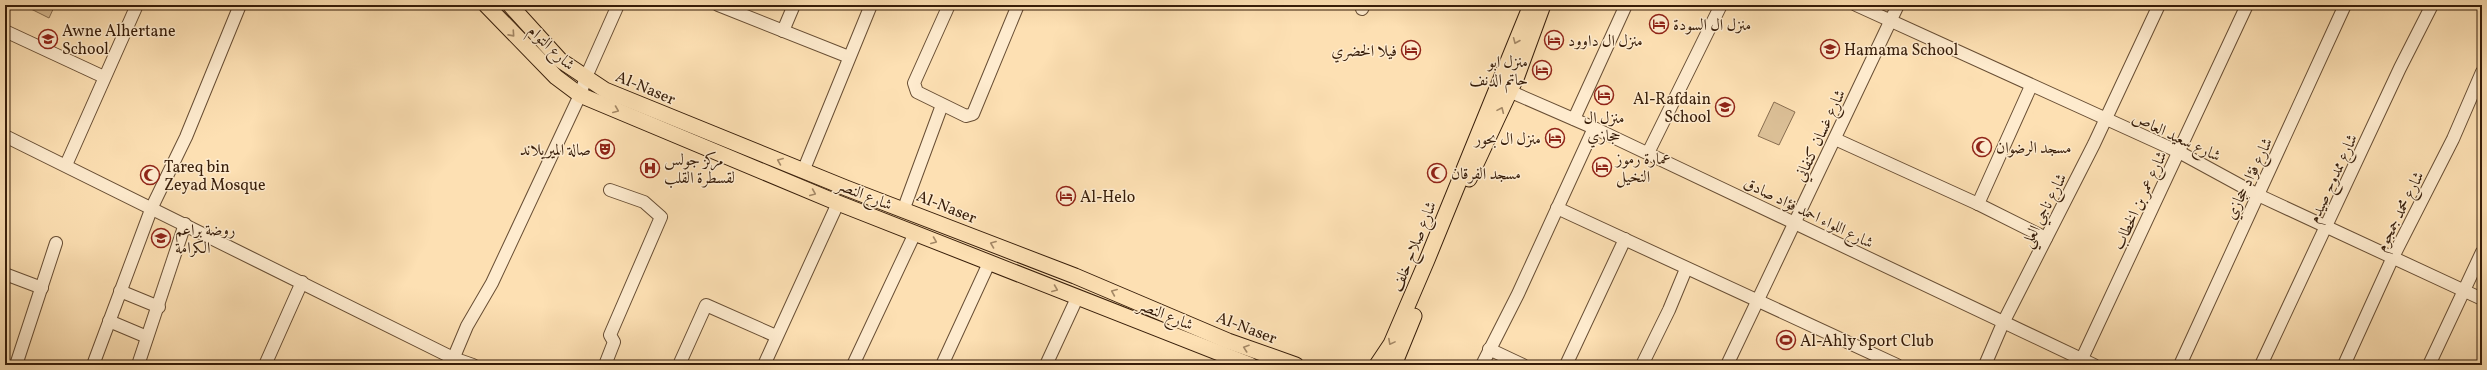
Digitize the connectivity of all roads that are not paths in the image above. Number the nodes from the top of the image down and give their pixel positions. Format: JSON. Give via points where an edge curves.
{"nodes":[{"id":1,"x":137,"y":5,"type":"edge"},
{"id":2,"x":240,"y":5,"type":"edge"},
{"id":3,"x":486,"y":5,"type":"edge"},
{"id":4,"x":510,"y":5,"type":"edge"},
{"id":5,"x":618,"y":5,"type":"edge"},
{"id":6,"x":720,"y":5,"type":"edge"},
{"id":7,"x":794,"y":5,"type":"edge"},
{"id":8,"x":871,"y":5,"type":"edge"},
{"id":9,"x":949,"y":5,"type":"edge"},
{"id":10,"x":1018,"y":5,"type":"edge"},
{"id":11,"x":1531,"y":5,"type":"edge"},
{"id":12,"x":1543,"y":5,"type":"edge"},
{"id":13,"x":1626,"y":5,"type":"edge"},
{"id":14,"x":1721,"y":5,"type":"edge"},
{"id":15,"x":1856,"y":5,"type":"edge"},
{"id":16,"x":1898,"y":5,"type":"edge"},
{"id":17,"x":2159,"y":5,"type":"edge"},
{"id":18,"x":2247,"y":5,"type":"edge"},
{"id":19,"x":2345,"y":5,"type":"edge"},
{"id":20,"x":2432,"y":5,"type":"edge"},
{"id":21,"x":1888,"y":20,"type":"junction"},
{"id":22,"x":5,"y":31,"type":"edge"},
{"id":23,"x":783,"y":32,"type":"junction"},
{"id":24,"x":849,"y":57,"type":"junction"},
{"id":25,"x":2482,"y":72,"type":"edge"},
{"id":26,"x":586,"y":76,"type":"junction"},
{"id":27,"x":104,"y":77,"type":"junction"},
{"id":28,"x":2031,"y":86,"type":"junction"},
{"id":29,"x":1509,"y":91,"type":"junction"},
{"id":30,"x":580,"y":95,"type":"junction"},
{"id":31,"x":942,"y":105,"type":"junction"},
{"id":32,"x":1574,"y":119,"type":"junction"},
{"id":33,"x":2105,"y":120,"type":"junction"},
{"id":34,"x":1594,"y":128,"type":"junction"},
{"id":35,"x":5,"y":136,"type":"edge"},
{"id":36,"x":1835,"y":139,"type":"junction"},
{"id":37,"x":2179,"y":152,"type":"junction"},
{"id":38,"x":1648,"y":153,"type":"junction"},
{"id":39,"x":66,"y":165,"type":"junction"},
{"id":40,"x":804,"y":169,"type":"junction"},
{"id":41,"x":610,"y":190,"type":"dead end"},
{"id":42,"x":2258,"y":195,"type":"junction"},
{"id":43,"x":838,"y":203,"type":"junction"},
{"id":44,"x":1978,"y":204,"type":"junction"},
{"id":45,"x":152,"y":208,"type":"junction"},
{"id":46,"x":904,"y":208,"type":"junction"},
{"id":47,"x":1557,"y":208,"type":"junction"},
{"id":48,"x":1796,"y":223,"type":"junction"},
{"id":49,"x":185,"y":224,"type":"junction"},
{"id":50,"x":2327,"y":226,"type":"junction"},
{"id":51,"x":914,"y":233,"type":"junction"},
{"id":52,"x":2046,"y":238,"type":"junction"},
{"id":53,"x":1625,"y":239,"type":"junction"},
{"id":54,"x":56,"y":243,"type":"dead end"},
{"id":55,"x":2482,"y":252,"type":"edge"},
{"id":56,"x":2393,"y":257,"type":"junction"},
{"id":57,"x":989,"y":263,"type":"junction"},
{"id":58,"x":1686,"y":268,"type":"junction"},
{"id":59,"x":5,"y":274,"type":"edge"},
{"id":60,"x":302,"y":282,"type":"junction"},
{"id":61,"x":42,"y":288,"type":"junction"},
{"id":62,"x":120,"y":291,"type":"junction"},
{"id":63,"x":2464,"y":292,"type":"junction"},
{"id":64,"x":1077,"y":298,"type":"junction"},
{"id":65,"x":2482,"y":299,"type":"edge"},
{"id":66,"x":1758,"y":301,"type":"junction"},
{"id":67,"x":159,"y":307,"type":"junction"},
{"id":68,"x":109,"y":321,"type":"junction"},
{"id":69,"x":2003,"y":323,"type":"junction"},
{"id":70,"x":776,"y":336,"type":"junction"},
{"id":71,"x":147,"y":337,"type":"junction"},
{"id":72,"x":1489,"y":349,"type":"junction"},
{"id":73,"x":452,"y":362,"type":"edge"},
{"id":74,"x":2080,"y":362,"type":"edge"},
{"id":75,"x":16,"y":365,"type":"edge"},
{"id":76,"x":93,"y":365,"type":"edge"},
{"id":77,"x":138,"y":365,"type":"edge"},
{"id":78,"x":265,"y":365,"type":"edge"},
{"id":79,"x":473,"y":365,"type":"edge"},
{"id":80,"x":605,"y":365,"type":"edge"},
{"id":81,"x":679,"y":365,"type":"edge"},
{"id":82,"x":764,"y":365,"type":"edge"},
{"id":83,"x":853,"y":365,"type":"edge"},
{"id":84,"x":942,"y":365,"type":"edge"},
{"id":85,"x":1046,"y":365,"type":"edge"},
{"id":86,"x":1250,"y":365,"type":"edge"},
{"id":87,"x":1296,"y":365,"type":"edge"},
{"id":88,"x":1376,"y":365,"type":"edge"},
{"id":89,"x":1394,"y":365,"type":"edge"},
{"id":90,"x":1482,"y":365,"type":"edge"},
{"id":91,"x":1523,"y":365,"type":"edge"},
{"id":92,"x":1566,"y":365,"type":"edge"},
{"id":93,"x":1642,"y":365,"type":"edge"},
{"id":94,"x":1727,"y":365,"type":"edge"},
{"id":95,"x":1897,"y":365,"type":"edge"},
{"id":96,"x":1985,"y":365,"type":"edge"},
{"id":97,"x":2094,"y":365,"type":"edge"},
{"id":98,"x":2180,"y":365,"type":"edge"},
{"id":99,"x":2261,"y":365,"type":"edge"},
{"id":100,"x":2344,"y":365,"type":"edge"},
{"id":101,"x":2429,"y":365,"type":"edge"}],
"edges":[{"from":1,"to":27,"type":"street"},
{"from":2,"to":45,"type":"street","via":[[186,137]]},
{"from":3,"to":30,"type":"main road","name":"شارع التوام","one_way":true,"via":[[556,77]]},
{"from":4,"to":26,"type":"main road","name":"شارع التوام","via":[[560,60],[574,71]]},
{"from":5,"to":26,"type":"street"},
{"from":6,"to":23,"type":"street"},
{"from":7,"to":23,"type":"street"},
{"from":8,"to":24,"type":"street"},
{"from":9,"to":31,"type":"street","via":[[914,83],[917,92]]},
{"from":10,"to":31,"type":"street","via":[[973,114],[966,116]]},
{"from":11,"to":88,"type":"main road","name":"شارع صلاح خلف","one_way":true,"via":[[1391,344]]},
{"from":12,"to":29,"type":"main road","name":"شارع صلاح خلف"},
{"from":13,"to":32,"type":"street"},
{"from":14,"to":38,"type":"street"},
{"from":15,"to":21,"type":"street","name":"شارع سعيد العاص"},
{"from":16,"to":21,"type":"street","name":"شارع غسان كنفاني"},
{"from":17,"to":33,"type":"street","name":"شارع ناجي العلي"},
{"from":18,"to":37,"type":"street","name":"شارع عمر بن الخطاب"},
{"from":19,"to":42,"type":"street","name":"شارع فؤاد حجازي"},
{"from":20,"to":50,"type":"street","name":"شارع ممدوح صيدم"},
{"from":21,"to":28,"type":"street","name":"شارع سعيد العاص"},
{"from":21,"to":36,"type":"street","name":"شارع غسان كنفاني"},
{"from":22,"to":27,"type":"street"},
{"from":23,"to":24,"type":"street"},
{"from":24,"to":40,"type":"street"},
{"from":25,"to":56,"type":"street","name":"شارع محمد جمجوم","via":[[2453,139]]},
{"from":26,"to":30,"type":"street"},
{"from":40,"to":26,"type":"main road","name":"Al-Naser","one_way":true,"via":[[605,90]]},
{"from":27,"to":39,"type":"street"},
{"from":28,"to":33,"type":"street","name":"شارع سعيد العاص"},
{"from":28,"to":44,"type":"street"},
{"from":29,"to":32,"type":"street","name":"شارع اللواء احمد فؤاد صادق"},
{"from":89,"to":29,"type":"main road","name":"شارع صلاح خلف","one_way":true,"via":[[1460,200]]},
{"from":30,"to":43,"type":"main road","name":"شارع النصر","one_way":true},
{"from":30,"to":73,"type":"street","via":[[492,282],[467,326]]},
{"from":31,"to":46,"type":"street"},
{"from":32,"to":34,"type":"street","name":"شارع اللواء احمد فؤاد صادق"},
{"from":33,"to":37,"type":"street","name":"شارع سعيد العاص"},
{"from":33,"to":52,"type":"street","name":"شارع ناجي العلي"},
{"from":34,"to":38,"type":"street","name":"شارع اللواء احمد فؤاد صادق"},
{"from":34,"to":47,"type":"street"},
{"from":35,"to":39,"type":"street"},
{"from":36,"to":44,"type":"street"},
{"from":36,"to":48,"type":"street","name":"شارع غسان كنفاني"},
{"from":37,"to":42,"type":"street","name":"شارع سعيد العاص"},
{"from":37,"to":74,"type":"street","name":"شارع عمر بن الخطاب"},
{"from":38,"to":48,"type":"street","name":"شارع اللواء احمد فؤاد صادق"},
{"from":39,"to":45,"type":"street"},
{"from":40,"to":46,"type":"main road","name":"Al-Naser","via":[[846,188]]},
{"from":41,"to":80,"type":"street","via":[[644,202],[661,217],[610,335],[614,342]]},
{"from":42,"to":50,"type":"street","name":"شارع سعيد العاص"},
{"from":42,"to":98,"type":"street","name":"شارع فؤاد حجازي"},
{"from":43,"to":51,"type":"main road","name":"شارع النصر"},
{"from":43,"to":70,"type":"street"},
{"from":44,"to":52,"type":"street"},
{"from":45,"to":49,"type":"street"},
{"from":45,"to":62,"type":"street"},
{"from":87,"to":46,"type":"main road","name":"Al-Naser","one_way":true,"via":[[1228,341],[1075,276]]},
{"from":47,"to":53,"type":"street"},
{"from":47,"to":72,"type":"street","via":[[1518,294]]},
{"from":48,"to":66,"type":"street","name":"شارع غسان كنفاني"},
{"from":48,"to":69,"type":"street","name":"شارع اللواء احمد فؤاد صادق"},
{"from":49,"to":60,"type":"street"},
{"from":49,"to":67,"type":"street"},
{"from":50,"to":56,"type":"street","name":"شارع سعيد العاص"},
{"from":50,"to":99,"type":"street","name":"شارع ممدوح صيدم"},
{"from":51,"to":57,"type":"main road","name":"شارع النصر","one_way":true},
{"from":51,"to":83,"type":"street"},
{"from":52,"to":69,"type":"street","name":"شارع ناجي العلي"},
{"from":53,"to":58,"type":"street"},
{"from":53,"to":92,"type":"street"},
{"from":54,"to":61,"type":"street"},
{"from":55,"to":63,"type":"street"},
{"from":56,"to":63,"type":"street","name":"شارع سعيد العاص"},
{"from":56,"to":100,"type":"street","name":"شارع محمد جمجوم"},
{"from":57,"to":64,"type":"main road","name":"شارع النصر","one_way":true},
{"from":57,"to":84,"type":"street"},
{"from":58,"to":66,"type":"street"},
{"from":58,"to":93,"type":"street"},
{"from":59,"to":61,"type":"street"},
{"from":60,"to":73,"type":"street"},
{"from":60,"to":78,"type":"street"},
{"from":61,"to":75,"type":"street"},
{"from":62,"to":67,"type":"street"},
{"from":62,"to":68,"type":"street"},
{"from":63,"to":65,"type":"street","name":"شارع سعيد العاص"},
{"from":63,"to":101,"type":"street"},
{"from":64,"to":85,"type":"street"},
{"from":64,"to":86,"type":"main road","name":"شارع النصر"},
{"from":66,"to":94,"type":"street","name":"شارع غسان كنفاني"},
{"from":66,"to":95,"type":"street"},
{"from":67,"to":71,"type":"street"},
{"from":68,"to":71,"type":"street"},
{"from":68,"to":76,"type":"street"},
{"from":69,"to":74,"type":"street","name":"شارع اللواء احمد فؤاد صادق"},
{"from":69,"to":96,"type":"street","name":"شارع ناجي العلي"},
{"from":70,"to":81,"type":"street","via":[[706,305]]},
{"from":70,"to":82,"type":"street"},
{"from":71,"to":77,"type":"street"},
{"from":72,"to":90,"type":"street"},
{"from":72,"to":91,"type":"street"},
{"from":73,"to":79,"type":"street"},
{"from":74,"to":97,"type":"street","name":"شارع اللواء احمد فؤاد صادق"}]}
